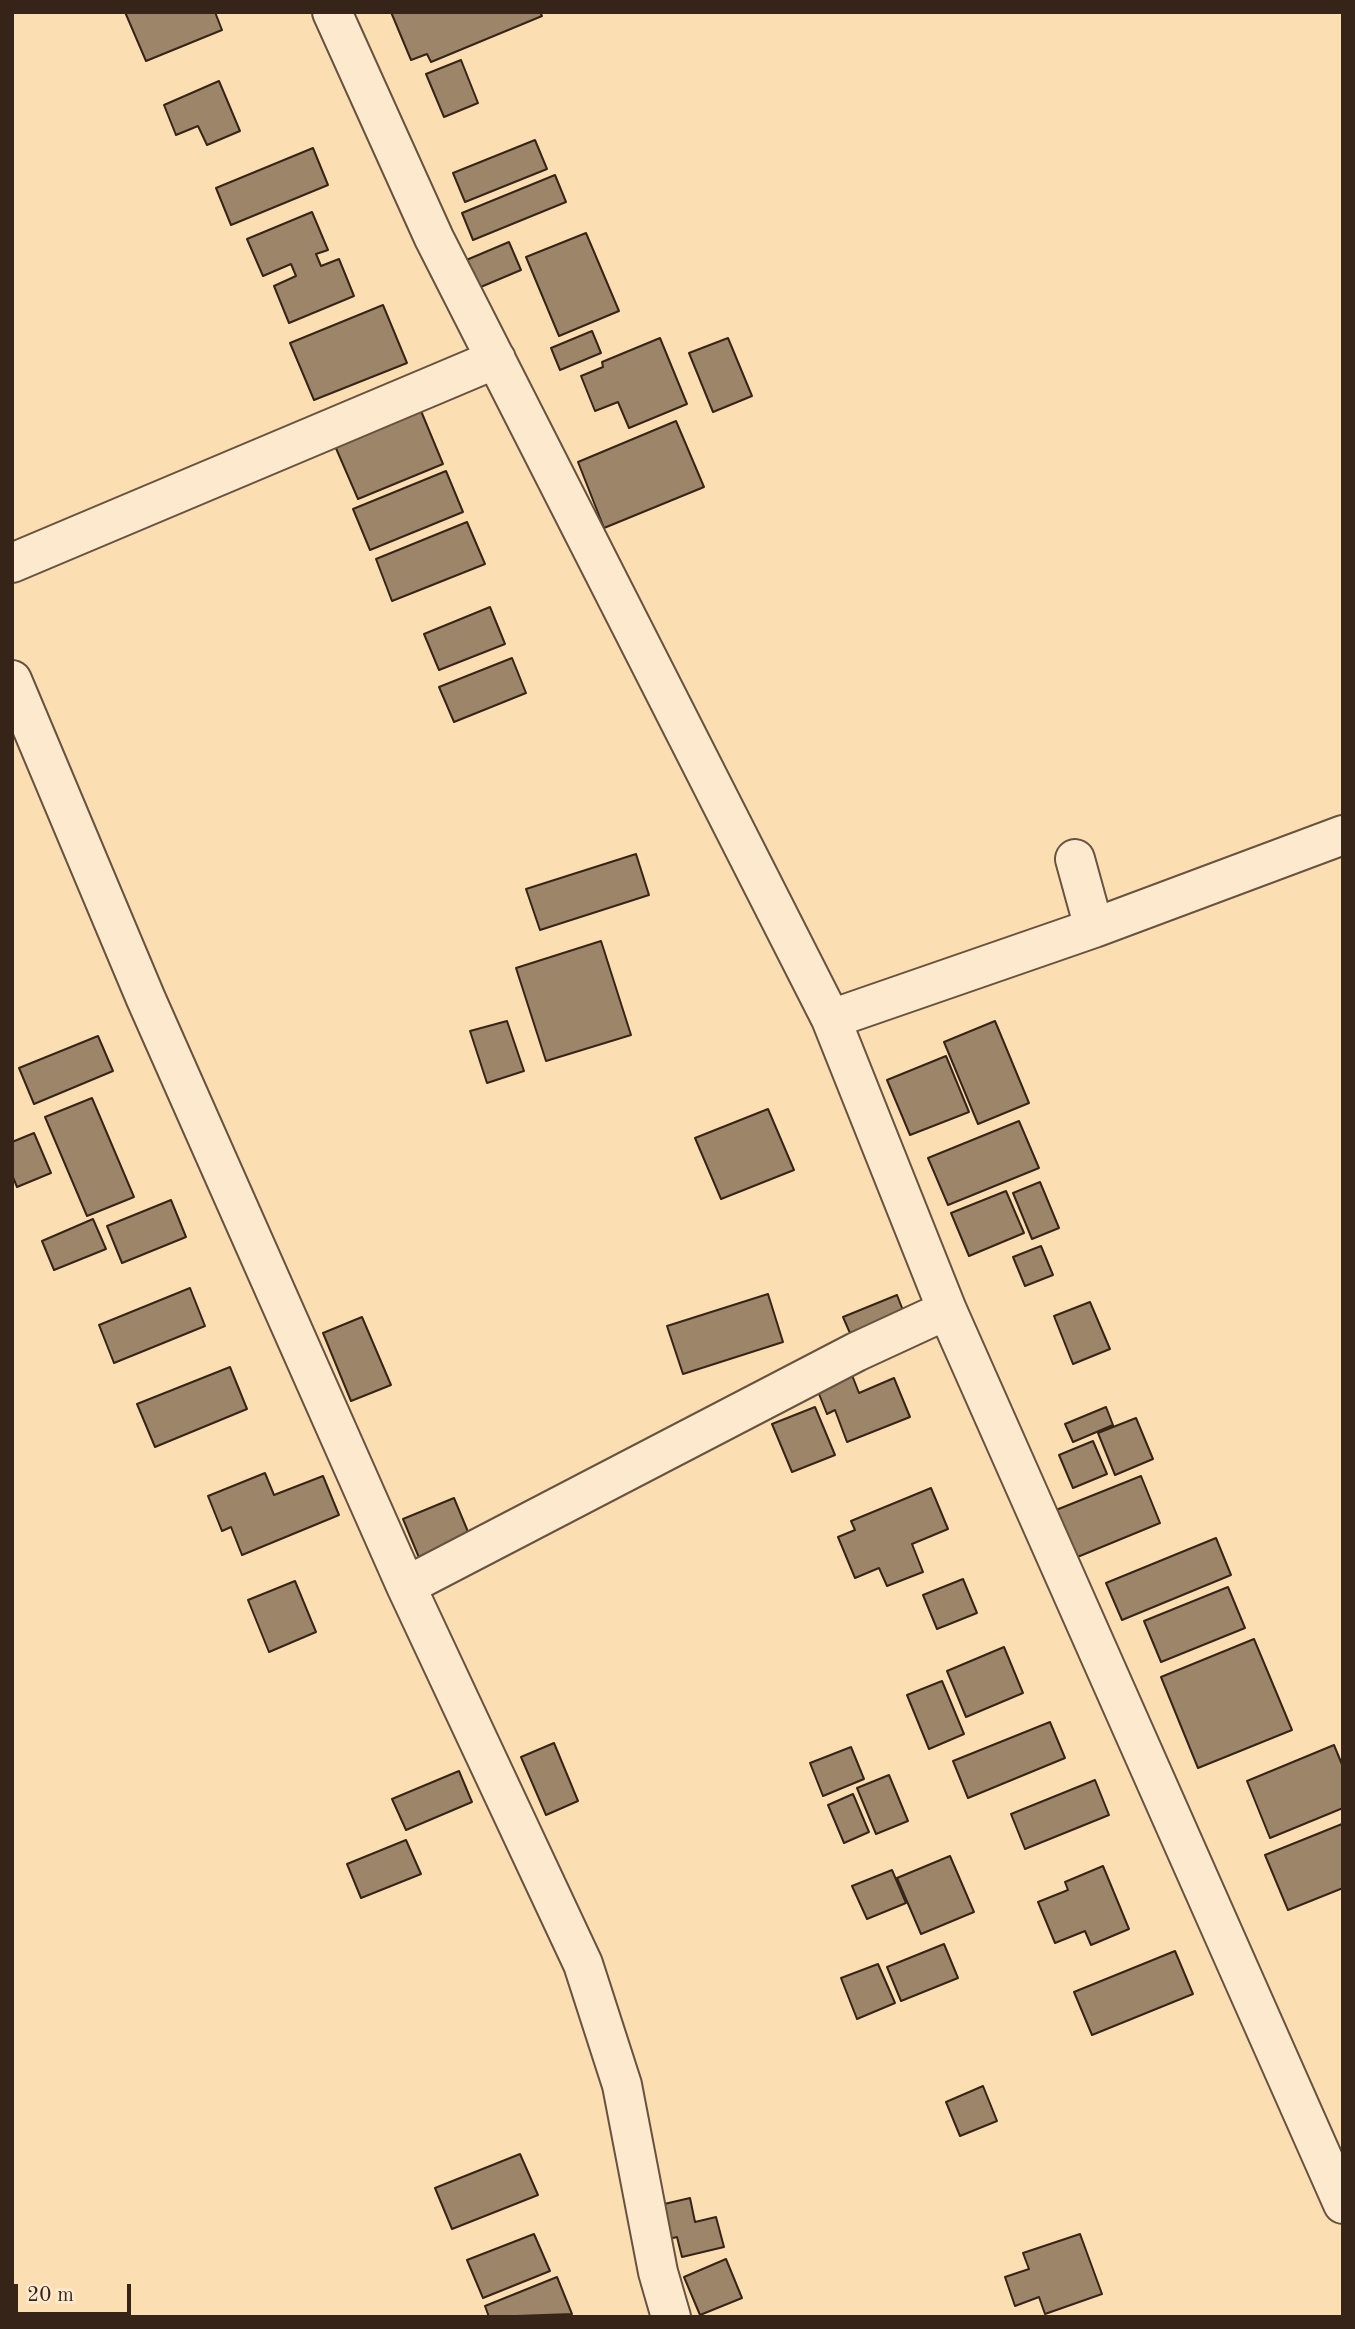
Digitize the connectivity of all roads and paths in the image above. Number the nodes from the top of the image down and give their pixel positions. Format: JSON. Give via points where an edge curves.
{"nodes":[{"id":1,"x":332,"y":12,"type":"edge"},
{"id":2,"x":496,"y":359,"type":"junction"},
{"id":3,"x":12,"y":563,"type":"edge"},
{"id":4,"x":12,"y":680,"type":"edge"},
{"id":5,"x":1343,"y":835,"type":"edge"},
{"id":6,"x":1075,"y":859,"type":"dead end"},
{"id":7,"x":1094,"y":928,"type":"junction"},
{"id":8,"x":831,"y":1019,"type":"junction"},
{"id":9,"x":947,"y":1310,"type":"junction"},
{"id":10,"x":406,"y":1586,"type":"junction"},
{"id":11,"x":1343,"y":2204,"type":"edge"},
{"id":12,"x":671,"y":2317,"type":"edge"}],
"edges":[{"from":1,"to":2,"type":"street","via":[[434,238]]},
{"from":2,"to":3,"type":"street"},
{"from":2,"to":8,"type":"street"},
{"from":4,"to":10,"type":"street","via":[[146,999]]},
{"from":5,"to":7,"type":"street"},
{"from":6,"to":7,"type":"street"},
{"from":7,"to":8,"type":"street"},
{"from":8,"to":9,"type":"street"},
{"from":9,"to":10,"type":"street","via":[[856,1352]]},
{"from":9,"to":11,"type":"street"},
{"from":10,"to":12,"type":"street","via":[[555,1902],[603,2019],[622,2085],[649,2234]]}]}
